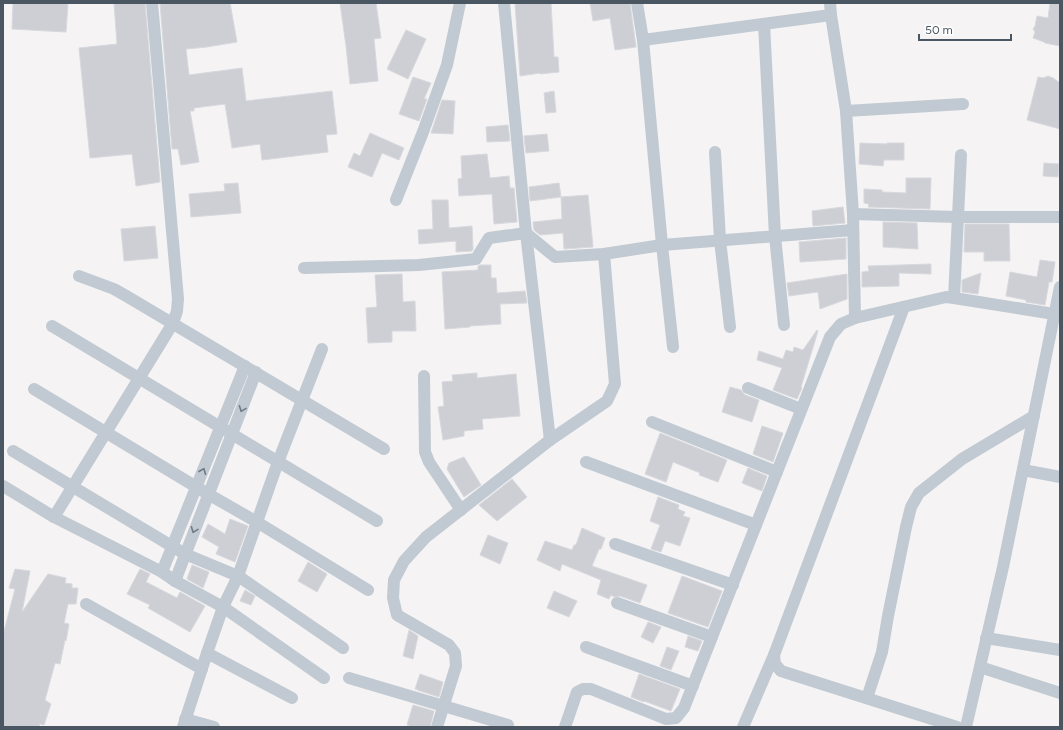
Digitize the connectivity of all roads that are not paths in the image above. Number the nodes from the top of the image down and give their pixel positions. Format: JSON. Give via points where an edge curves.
{"nodes":[{"id":1,"x":152,"y":3,"type":"edge"},
{"id":2,"x":460,"y":3,"type":"edge"},
{"id":3,"x":504,"y":3,"type":"edge"},
{"id":4,"x":637,"y":3,"type":"edge"},
{"id":5,"x":831,"y":9,"type":"edge"},
{"id":6,"x":764,"y":24,"type":"junction"},
{"id":7,"x":644,"y":40,"type":"junction"},
{"id":8,"x":963,"y":104,"type":"dead end"},
{"id":9,"x":846,"y":111,"type":"junction"},
{"id":10,"x":715,"y":152,"type":"dead end"},
{"id":11,"x":960,"y":155,"type":"dead end"},
{"id":12,"x":396,"y":200,"type":"dead end"},
{"id":13,"x":852,"y":214,"type":"junction"},
{"id":14,"x":957,"y":217,"type":"junction"},
{"id":15,"x":1060,"y":217,"type":"edge"},
{"id":16,"x":853,"y":230,"type":"junction"},
{"id":17,"x":526,"y":233,"type":"junction"},
{"id":18,"x":775,"y":236,"type":"junction"},
{"id":19,"x":720,"y":240,"type":"junction"},
{"id":20,"x":662,"y":245,"type":"junction"},
{"id":21,"x":604,"y":254,"type":"junction"},
{"id":22,"x":304,"y":268,"type":"dead end"},
{"id":23,"x":79,"y":276,"type":"dead end"},
{"id":24,"x":1060,"y":287,"type":"edge"},
{"id":25,"x":954,"y":298,"type":"junction"},
{"id":26,"x":904,"y":307,"type":"junction"},
{"id":27,"x":1057,"y":315,"type":"edge"},
{"id":28,"x":855,"y":318,"type":"junction"},
{"id":29,"x":172,"y":323,"type":"junction"},
{"id":30,"x":784,"y":325,"type":"dead end"},
{"id":31,"x":52,"y":326,"type":"dead end"},
{"id":32,"x":730,"y":327,"type":"dead end"},
{"id":33,"x":674,"y":347,"type":"dead end"},
{"id":34,"x":322,"y":349,"type":"dead end"},
{"id":35,"x":251,"y":369,"type":"junction"},
{"id":36,"x":424,"y":376,"type":"dead end"},
{"id":37,"x":139,"y":378,"type":"junction"},
{"id":38,"x":748,"y":388,"type":"dead end"},
{"id":39,"x":34,"y":390,"type":"dead end"},
{"id":40,"x":302,"y":400,"type":"junction"},
{"id":41,"x":802,"y":409,"type":"junction"},
{"id":42,"x":1034,"y":416,"type":"junction"},
{"id":43,"x":652,"y":422,"type":"dead end"},
{"id":44,"x":221,"y":427,"type":"junction"},
{"id":45,"x":106,"y":432,"type":"junction"},
{"id":46,"x":232,"y":434,"type":"junction"},
{"id":47,"x":550,"y":440,"type":"junction"},
{"id":48,"x":384,"y":449,"type":"dead end"},
{"id":49,"x":12,"y":451,"type":"dead end"},
{"id":50,"x":278,"y":462,"type":"junction"},
{"id":51,"x":586,"y":462,"type":"dead end"},
{"id":52,"x":1023,"y":470,"type":"junction"},
{"id":53,"x":777,"y":472,"type":"junction"},
{"id":54,"x":1060,"y":477,"type":"edge"},
{"id":55,"x":3,"y":486,"type":"edge"},
{"id":56,"x":73,"y":487,"type":"junction"},
{"id":57,"x":197,"y":487,"type":"junction"},
{"id":58,"x":208,"y":494,"type":"junction"},
{"id":59,"x":461,"y":510,"type":"junction"},
{"id":60,"x":54,"y":517,"type":"junction"},
{"id":61,"x":377,"y":521,"type":"dead end"},
{"id":62,"x":257,"y":522,"type":"junction"},
{"id":63,"x":756,"y":525,"type":"junction"},
{"id":64,"x":615,"y":544,"type":"dead end"},
{"id":65,"x":173,"y":547,"type":"junction"},
{"id":66,"x":185,"y":554,"type":"junction"},
{"id":67,"x":162,"y":572,"type":"junction"},
{"id":68,"x":238,"y":576,"type":"junction"},
{"id":69,"x":175,"y":581,"type":"junction"},
{"id":70,"x":732,"y":585,"type":"junction"},
{"id":71,"x":368,"y":590,"type":"dead end"},
{"id":72,"x":617,"y":603,"type":"dead end"},
{"id":73,"x":86,"y":604,"type":"dead end"},
{"id":74,"x":224,"y":607,"type":"junction"},
{"id":75,"x":712,"y":637,"type":"junction"},
{"id":76,"x":986,"y":638,"type":"junction"},
{"id":77,"x":586,"y":647,"type":"dead end"},
{"id":78,"x":343,"y":648,"type":"dead end"},
{"id":79,"x":1060,"y":650,"type":"edge"},
{"id":80,"x":207,"y":653,"type":"junction"},
{"id":81,"x":774,"y":655,"type":"junction"},
{"id":82,"x":980,"y":667,"type":"junction"},
{"id":83,"x":202,"y":669,"type":"junction"},
{"id":84,"x":324,"y":678,"type":"dead end"},
{"id":85,"x":349,"y":678,"type":"dead end"},
{"id":86,"x":693,"y":686,"type":"junction"},
{"id":87,"x":1060,"y":693,"type":"edge"},
{"id":88,"x":292,"y":698,"type":"dead end"},
{"id":89,"x":867,"y":698,"type":"junction"},
{"id":90,"x":444,"y":706,"type":"junction"},
{"id":91,"x":184,"y":723,"type":"edge"},
{"id":92,"x":508,"y":725,"type":"dead end"},
{"id":93,"x":214,"y":727,"type":"edge"},
{"id":94,"x":437,"y":727,"type":"edge"},
{"id":95,"x":565,"y":727,"type":"edge"},
{"id":96,"x":743,"y":727,"type":"edge"},
{"id":97,"x":957,"y":727,"type":"edge"},
{"id":98,"x":966,"y":727,"type":"edge"}],
"edges":[{"from":1,"to":29,"type":"street","via":[[178,299]]},
{"from":2,"to":12,"type":"street","via":[[447,65]]},
{"from":3,"to":17,"type":"street"},
{"from":4,"to":7,"type":"street"},
{"from":5,"to":6,"type":"street"},
{"from":5,"to":9,"type":"street"},
{"from":6,"to":7,"type":"street"},
{"from":6,"to":18,"type":"street"},
{"from":7,"to":20,"type":"street"},
{"from":8,"to":9,"type":"street"},
{"from":9,"to":13,"type":"street"},
{"from":10,"to":19,"type":"street"},
{"from":11,"to":14,"type":"street"},
{"from":13,"to":14,"type":"street"},
{"from":13,"to":16,"type":"street"},
{"from":14,"to":15,"type":"street"},
{"from":14,"to":25,"type":"street"},
{"from":16,"to":18,"type":"street"},
{"from":16,"to":28,"type":"street"},
{"from":17,"to":21,"type":"street","via":[[555,257]]},
{"from":17,"to":22,"type":"street","via":[[489,238],[476,259],[419,265]]},
{"from":17,"to":47,"type":"street"},
{"from":18,"to":19,"type":"street"},
{"from":18,"to":30,"type":"street"},
{"from":19,"to":20,"type":"street"},
{"from":19,"to":32,"type":"street"},
{"from":20,"to":21,"type":"street"},
{"from":20,"to":33,"type":"street"},
{"from":21,"to":47,"type":"street","via":[[615,384],[607,401]]},
{"from":23,"to":29,"type":"street","via":[[114,289]]},
{"from":24,"to":27,"type":"street"},
{"from":25,"to":26,"type":"street","via":[[946,297]]},
{"from":25,"to":27,"type":"street"},
{"from":26,"to":28,"type":"street"},
{"from":26,"to":81,"type":"street"},
{"from":27,"to":42,"type":"street"},
{"from":28,"to":41,"type":"street","via":[[841,324],[830,337]]},
{"from":29,"to":35,"type":"street"},
{"from":29,"to":37,"type":"street"},
{"from":31,"to":37,"type":"street"},
{"from":34,"to":40,"type":"street"},
{"from":35,"to":40,"type":"street"},
{"from":35,"to":44,"type":"street"},
{"from":35,"to":46,"type":"street","one_way":true},
{"from":36,"to":59,"type":"street","via":[[425,452]]},
{"from":37,"to":44,"type":"street"},
{"from":37,"to":45,"type":"street"},
{"from":38,"to":41,"type":"street"},
{"from":39,"to":45,"type":"street"},
{"from":40,"to":48,"type":"street"},
{"from":40,"to":50,"type":"street"},
{"from":41,"to":53,"type":"street"},
{"from":42,"to":52,"type":"street"},
{"from":42,"to":89,"type":"street","via":[[962,459],[919,493],[911,507],[882,652]]},
{"from":43,"to":53,"type":"street"},
{"from":44,"to":46,"type":"street"},
{"from":57,"to":44,"type":"street","one_way":true},
{"from":45,"to":56,"type":"street"},
{"from":45,"to":57,"type":"street"},
{"from":46,"to":50,"type":"street"},
{"from":46,"to":58,"type":"street"},
{"from":47,"to":59,"type":"street"},
{"from":49,"to":56,"type":"street"},
{"from":50,"to":61,"type":"street"},
{"from":50,"to":62,"type":"street"},
{"from":51,"to":63,"type":"street"},
{"from":52,"to":54,"type":"street"},
{"from":52,"to":76,"type":"street"},
{"from":53,"to":63,"type":"street"},
{"from":55,"to":60,"type":"street"},
{"from":56,"to":60,"type":"street"},
{"from":56,"to":65,"type":"street"},
{"from":57,"to":58,"type":"street"},
{"from":57,"to":65,"type":"street"},
{"from":58,"to":62,"type":"street"},
{"from":58,"to":66,"type":"street","one_way":true},
{"from":59,"to":90,"type":"street","via":[[426,537],[404,561],[394,580],[393,598],[397,615],[449,645],[455,653],[456,666]]},
{"from":60,"to":67,"type":"street"},
{"from":62,"to":68,"type":"street"},
{"from":62,"to":71,"type":"street"},
{"from":63,"to":70,"type":"street"},
{"from":64,"to":70,"type":"street"},
{"from":65,"to":66,"type":"street"},
{"from":65,"to":67,"type":"street"},
{"from":66,"to":68,"type":"street"},
{"from":66,"to":69,"type":"street"},
{"from":67,"to":69,"type":"street"},
{"from":68,"to":74,"type":"street"},
{"from":68,"to":78,"type":"street"},
{"from":69,"to":74,"type":"street"},
{"from":70,"to":75,"type":"street"},
{"from":72,"to":75,"type":"street"},
{"from":73,"to":83,"type":"street"},
{"from":74,"to":80,"type":"street"},
{"from":74,"to":84,"type":"street"},
{"from":75,"to":86,"type":"street"},
{"from":76,"to":79,"type":"street"},
{"from":76,"to":82,"type":"street"},
{"from":77,"to":86,"type":"street"},
{"from":80,"to":83,"type":"street"},
{"from":80,"to":88,"type":"street"},
{"from":81,"to":89,"type":"street","via":[[775,664],[781,671]]},
{"from":81,"to":96,"type":"street"},
{"from":82,"to":87,"type":"street"},
{"from":82,"to":98,"type":"street"},
{"from":83,"to":91,"type":"street"},
{"from":85,"to":90,"type":"street"},
{"from":86,"to":95,"type":"street","via":[[684,708],[676,718],[666,719],[591,689],[583,689],[577,692]]},
{"from":89,"to":97,"type":"street"},
{"from":90,"to":92,"type":"street"},
{"from":90,"to":94,"type":"street"},
{"from":91,"to":93,"type":"street"}]}
